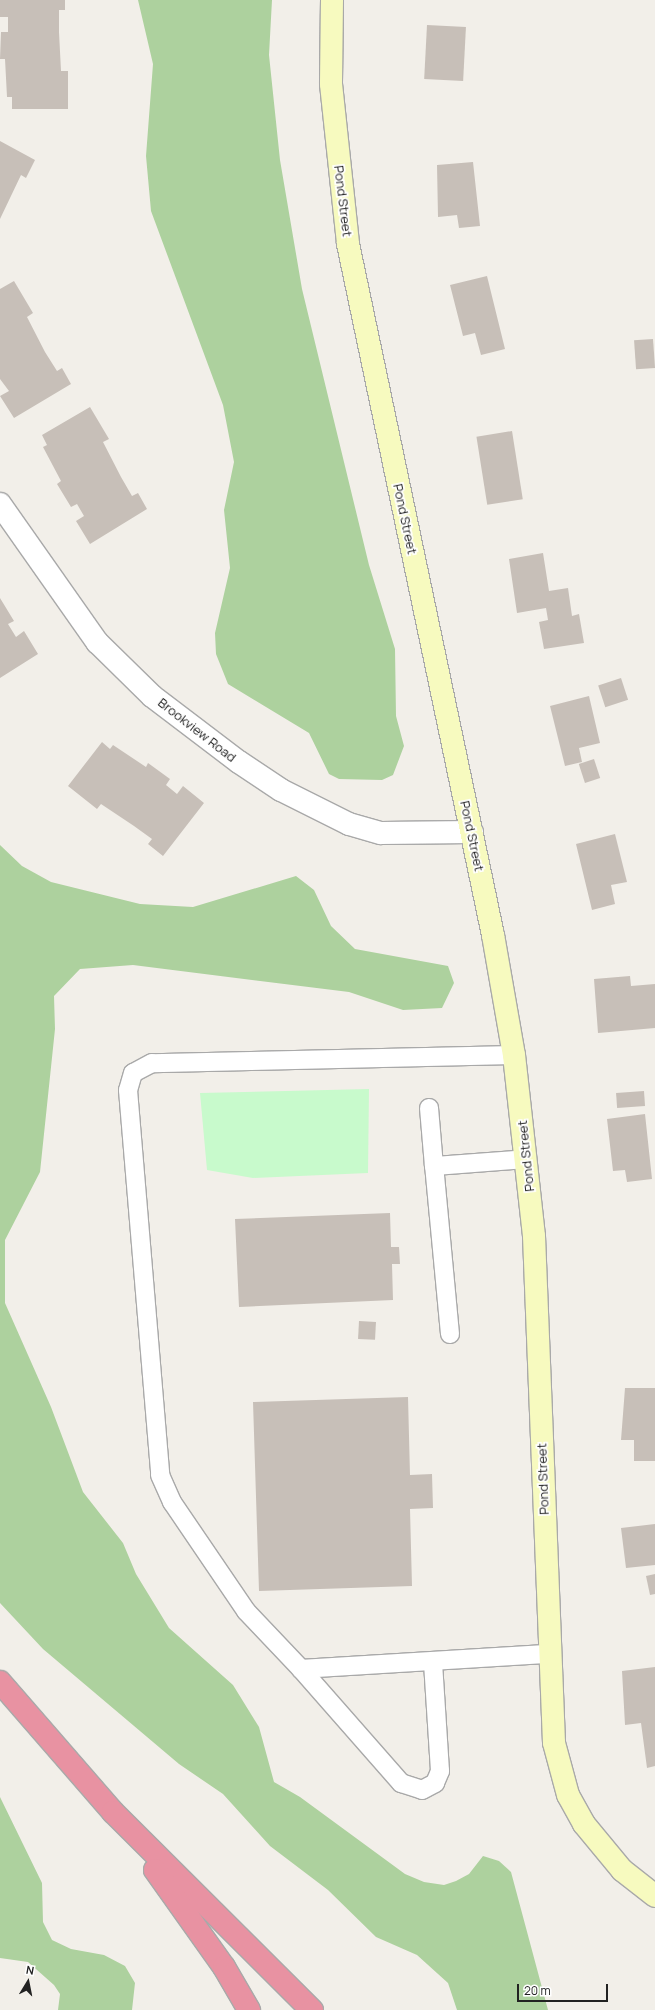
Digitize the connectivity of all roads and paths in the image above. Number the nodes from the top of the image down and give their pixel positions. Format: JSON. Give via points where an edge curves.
{"nodes":[{"id":1,"x":332,"y":0,"type":"edge"},
{"id":2,"x":0,"y":504,"type":"edge"},
{"id":3,"x":472,"y":832,"type":"junction"},
{"id":4,"x":514,"y":1055,"type":"junction"},
{"id":5,"x":428,"y":1108,"type":"dead end"},
{"id":6,"x":527,"y":1159,"type":"junction"},
{"id":7,"x":434,"y":1166,"type":"junction"},
{"id":8,"x":450,"y":1334,"type":"dead end"},
{"id":9,"x":549,"y":1654,"type":"junction"},
{"id":10,"x":433,"y":1662,"type":"junction"},
{"id":11,"x":301,"y":1669,"type":"junction"},
{"id":12,"x":0,"y":1682,"type":"edge"},
{"id":13,"x":113,"y":1812,"type":"junction"},
{"id":14,"x":655,"y":1896,"type":"edge"},
{"id":15,"x":249,"y":2010,"type":"edge"},
{"id":16,"x":312,"y":2010,"type":"edge"}],
"edges":[{"from":1,"to":3,"type":"main road","name":"Pond Street","via":[[331,84],[348,244]]},
{"from":2,"to":3,"type":"street","name":"Brookview Road","via":[[97,642],[152,696],[239,762],[282,790],[349,824],[381,833]]},
{"from":3,"to":4,"type":"main road","name":"Pond Street"},
{"from":4,"to":6,"type":"main road","name":"Pond Street"},
{"from":4,"to":11,"type":"lane","via":[[152,1063],[139,1067],[128,1081],[160,1474],[172,1502],[246,1611]]},
{"from":5,"to":7,"type":"lane"},
{"from":6,"to":7,"type":"lane"},
{"from":6,"to":9,"type":"main road","name":"Pond Street","via":[[536,1291]]},
{"from":7,"to":8,"type":"lane"},
{"from":9,"to":10,"type":"lane"},
{"from":9,"to":14,"type":"main road","name":"Pond Street","via":[[554,1743],[568,1795],[584,1824],[608,1855]]},
{"from":10,"to":11,"type":"lane"},
{"from":10,"to":11,"type":"lane","via":[[440,1771],[434,1783],[422,1790],[401,1783]]},
{"from":12,"to":13,"type":"highway"},
{"from":13,"to":15,"type":"highway","via":[[224,1967]]},
{"from":13,"to":16,"type":"highway"}]}
